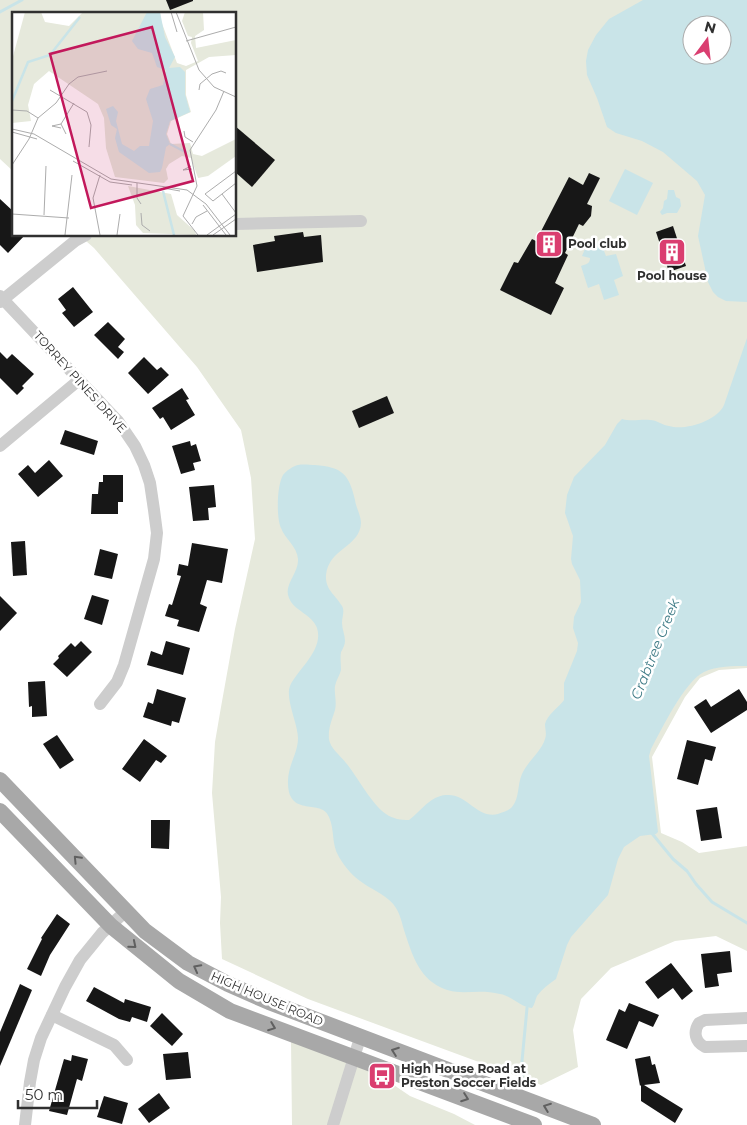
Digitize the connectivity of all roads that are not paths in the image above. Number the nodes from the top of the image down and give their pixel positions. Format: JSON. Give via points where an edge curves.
{"nodes":[{"id":1,"x":361,"y":221,"type":"dead end"},
{"id":2,"x":236,"y":224,"type":"edge"},
{"id":3,"x":84,"y":236,"type":"edge"},
{"id":4,"x":1,"y":299,"type":"edge"},
{"id":5,"x":79,"y":380,"type":"junction"},
{"id":6,"x":0,"y":446,"type":"edge"},
{"id":7,"x":100,"y":704,"type":"dead end"},
{"id":8,"x":0,"y":780,"type":"edge"},
{"id":9,"x":0,"y":811,"type":"edge"},
{"id":10,"x":126,"y":911,"type":"junction"},
{"id":11,"x":111,"y":926,"type":"junction"},
{"id":12,"x":52,"y":1015,"type":"junction"},
{"id":13,"x":747,"y":1018,"type":"edge"},
{"id":14,"x":360,"y":1038,"type":"junction"},
{"id":15,"x":747,"y":1046,"type":"edge"},
{"id":16,"x":353,"y":1057,"type":"junction"},
{"id":17,"x":127,"y":1060,"type":"dead end"},
{"id":18,"x":25,"y":1125,"type":"edge"},
{"id":19,"x":333,"y":1125,"type":"edge"},
{"id":20,"x":534,"y":1125,"type":"edge"},
{"id":21,"x":593,"y":1125,"type":"edge"}],
"edges":[{"from":1,"to":2,"type":"street"},
{"from":3,"to":4,"type":"street"},
{"from":4,"to":5,"type":"street","name":"TORREY PINES DRIVE"},
{"from":5,"to":6,"type":"street"},
{"from":5,"to":7,"type":"street","name":"TORREY PINES DRIVE","via":[[118,421],[135,446],[150,483],[157,533],[154,559],[124,665],[117,682]]},
{"from":10,"to":8,"type":"main road","name":"HIGH HOUSE ROAD","one_way":true},
{"from":9,"to":11,"type":"main road","name":"HIGH HOUSE ROAD"},
{"from":10,"to":11,"type":"street"},
{"from":14,"to":10,"type":"main road","name":"HIGH HOUSE ROAD","one_way":true,"via":[[261,999],[188,963],[145,931]]},
{"from":11,"to":12,"type":"street","via":[[80,960]]},
{"from":11,"to":16,"type":"main road","name":"HIGH HOUSE ROAD","one_way":true,"via":[[179,981],[230,1011]]},
{"from":12,"to":17,"type":"street","via":[[114,1045]]},
{"from":12,"to":18,"type":"street","via":[[34,1060]]},
{"from":13,"to":15,"type":"street","via":[[699,1022],[696,1039],[705,1047]]},
{"from":14,"to":16,"type":"street"},
{"from":21,"to":14,"type":"main road","name":"HIGH HOUSE ROAD","one_way":true},
{"from":16,"to":19,"type":"street"},
{"from":16,"to":20,"type":"main road","name":"HIGH HOUSE ROAD","one_way":true}]}
